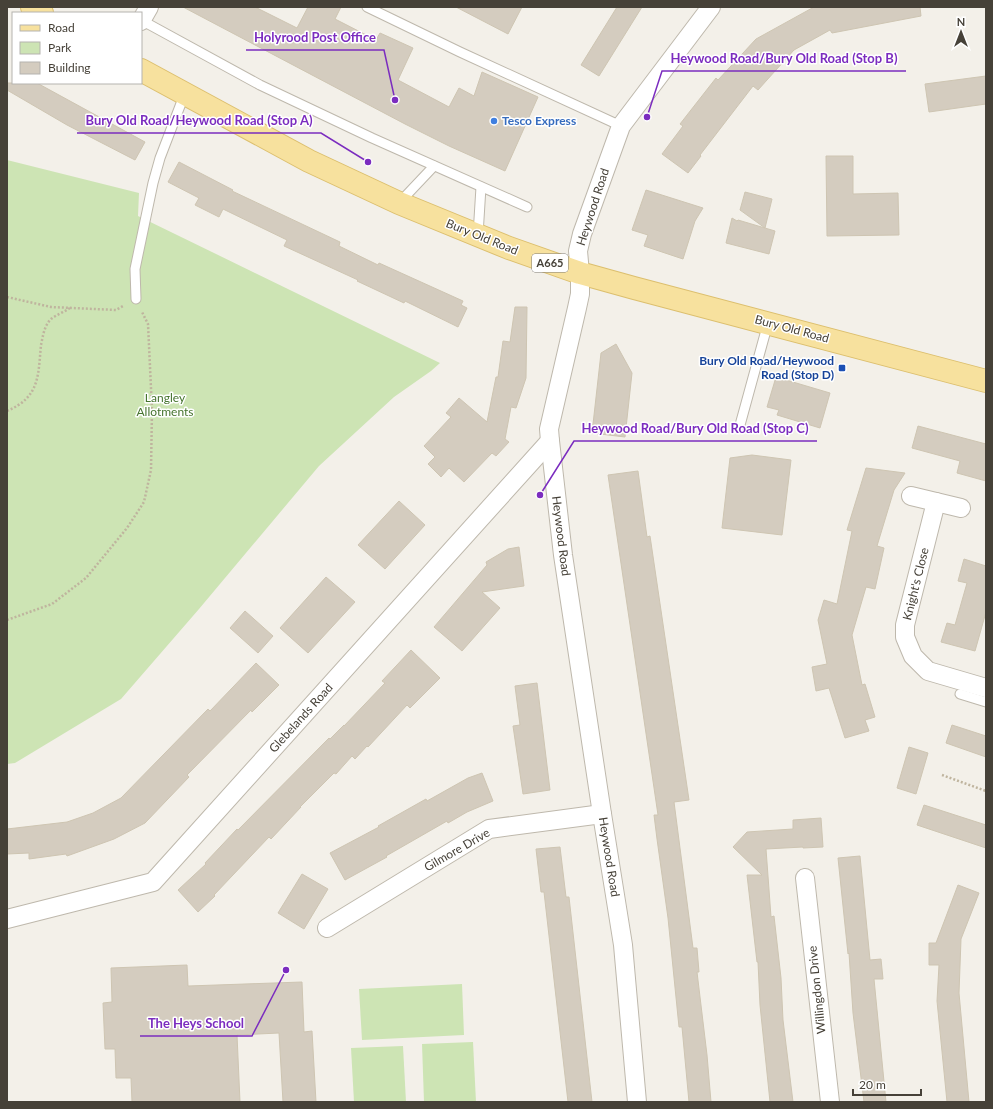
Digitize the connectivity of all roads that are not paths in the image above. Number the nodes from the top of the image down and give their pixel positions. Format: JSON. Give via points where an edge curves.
{"nodes":[{"id":1,"x":149,"y":7,"type":"edge"},
{"id":2,"x":368,"y":7,"type":"edge"},
{"id":3,"x":711,"y":7,"type":"edge"},
{"id":4,"x":142,"y":19,"type":"edge"},
{"id":5,"x":142,"y":22,"type":"edge"},
{"id":6,"x":142,"y":71,"type":"edge"},
{"id":7,"x":184,"y":93,"type":"junction"},
{"id":8,"x":621,"y":126,"type":"junction"},
{"id":9,"x":434,"y":166,"type":"junction"},
{"id":10,"x":481,"y":187,"type":"junction"},
{"id":11,"x":399,"y":203,"type":"junction"},
{"id":12,"x":527,"y":207,"type":"dead end"},
{"id":13,"x":478,"y":236,"type":"junction"},
{"id":14,"x":580,"y":273,"type":"junction"},
{"id":15,"x":136,"y":299,"type":"road end"},
{"id":16,"x":768,"y":323,"type":"junction"},
{"id":17,"x":986,"y":381,"type":"edge"},
{"id":18,"x":740,"y":426,"type":"dead end"},
{"id":19,"x":550,"y":441,"type":"junction"},
{"id":20,"x":910,"y":496,"type":"dead end"},
{"id":21,"x":936,"y":502,"type":"junction"},
{"id":22,"x":961,"y":508,"type":"dead end"},
{"id":23,"x":986,"y":688,"type":"edge"},
{"id":24,"x":960,"y":694,"type":"dead end"},
{"id":25,"x":986,"y":702,"type":"edge"},
{"id":26,"x":602,"y":814,"type":"junction"},
{"id":27,"x":805,"y":878,"type":"dead end"},
{"id":28,"x":7,"y":919,"type":"edge"},
{"id":29,"x":327,"y":928,"type":"dead end"},
{"id":30,"x":637,"y":1102,"type":"edge"},
{"id":31,"x":830,"y":1102,"type":"edge"}],
"edges":[{"from":1,"to":4,"type":"street"},
{"from":2,"to":8,"type":"lane"},
{"from":3,"to":8,"type":"street","name":"Heywood Road"},
{"from":5,"to":9,"type":"lane","via":[[260,85]]},
{"from":6,"to":7,"type":"main road","name":"Bury Old Road","number":"A665"},
{"from":7,"to":11,"type":"main road","name":"Bury Old Road","number":"A665","via":[[309,161]]},
{"from":7,"to":15,"type":"lane","via":[[153,183],[135,269]]},
{"from":8,"to":14,"type":"street","name":"Heywood Road","via":[[582,234],[578,251]]},
{"from":9,"to":10,"type":"lane"},
{"from":9,"to":11,"type":"lane"},
{"from":10,"to":12,"type":"lane"},
{"from":10,"to":13,"type":"lane"},
{"from":11,"to":13,"type":"main road","name":"Bury Old Road","number":"A665"},
{"from":13,"to":14,"type":"main road","name":"Bury Old Road","number":"A665"},
{"from":14,"to":16,"type":"main road","name":"Bury Old Road","number":"A665"},
{"from":14,"to":19,"type":"street","name":"Heywood Road","via":[[580,294],[549,429]]},
{"from":16,"to":17,"type":"main road","name":"Bury Old Road","number":"A665"},
{"from":16,"to":18,"type":"lane"},
{"from":19,"to":26,"type":"street","name":"Heywood Road","via":[[563,555]]},
{"from":19,"to":28,"type":"street","name":"Glebelands Road","via":[[153,882]]},
{"from":20,"to":21,"type":"street"},
{"from":21,"to":22,"type":"street"},
{"from":21,"to":23,"type":"street","name":"Knight's Close","via":[[905,625],[905,638],[913,656],[928,671]]},
{"from":24,"to":25,"type":"lane"},
{"from":26,"to":29,"type":"street","name":"Gilmore Drive","via":[[489,829]]},
{"from":26,"to":30,"type":"street","name":"Heywood Road","via":[[623,945]]},
{"from":27,"to":31,"type":"street","name":"Willingdon Drive"}]}
